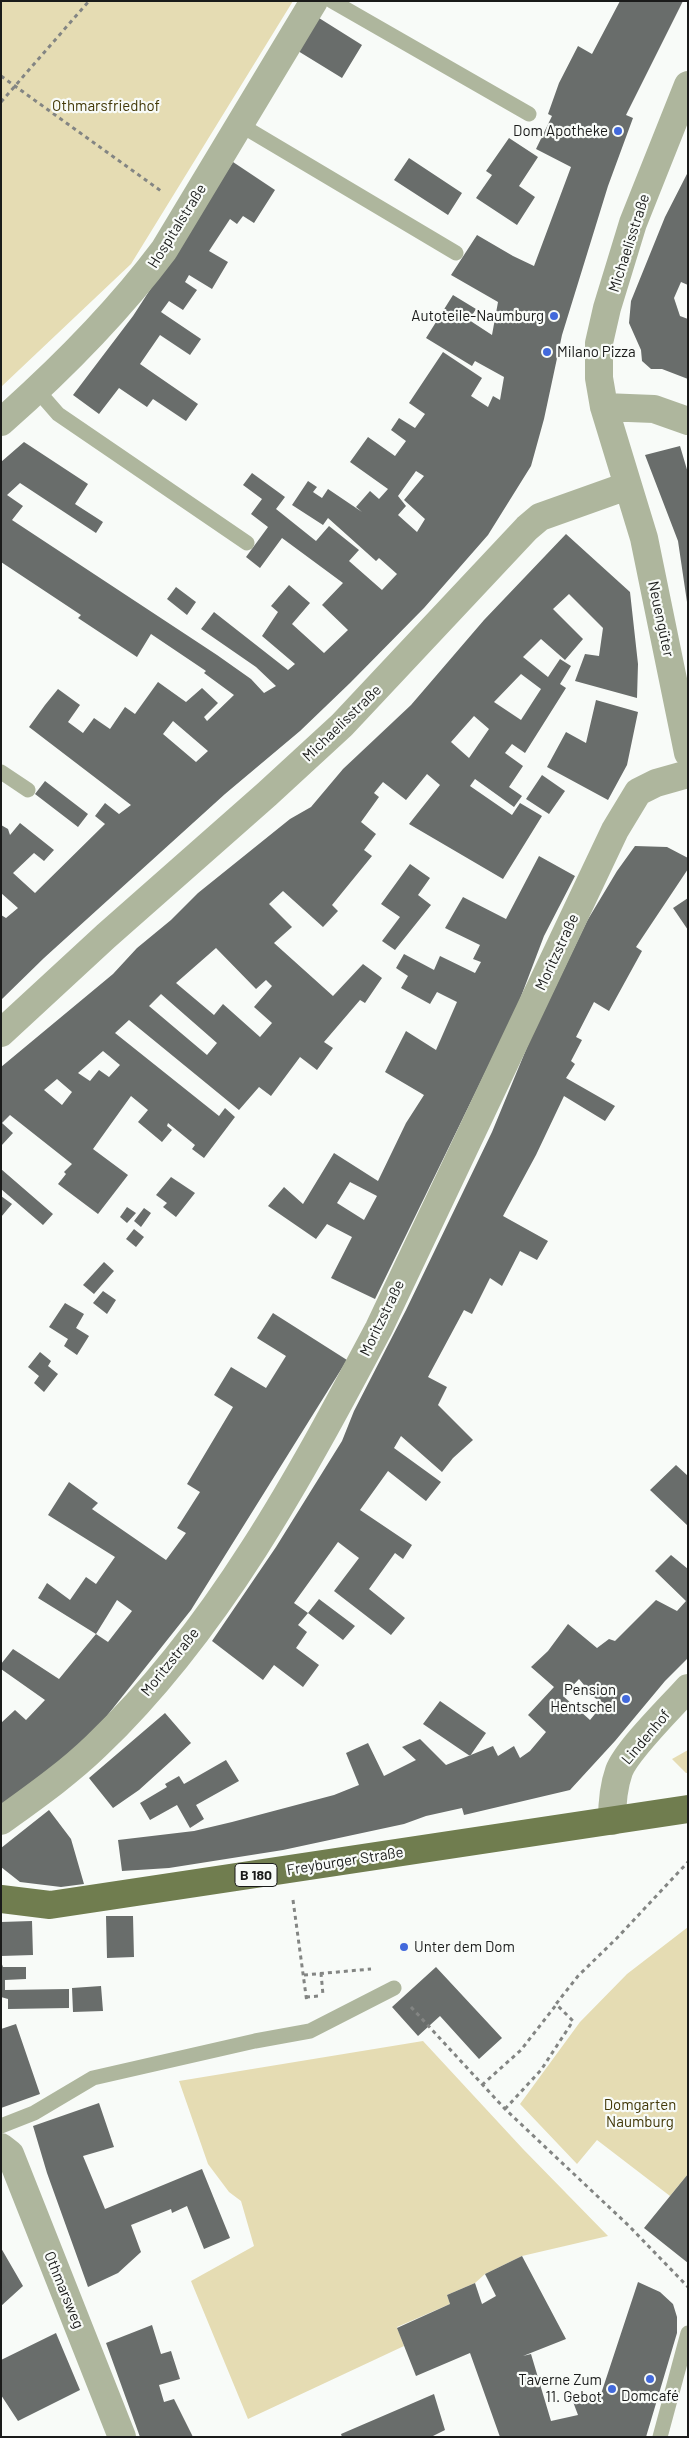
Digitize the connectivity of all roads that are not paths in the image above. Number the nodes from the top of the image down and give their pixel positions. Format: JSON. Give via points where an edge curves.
{"nodes":[{"id":1,"x":314,"y":1,"type":"edge"},
{"id":2,"x":332,"y":1,"type":"edge"},
{"id":3,"x":688,"y":85,"type":"edge"},
{"id":4,"x":529,"y":114,"type":"dead end"},
{"id":5,"x":239,"y":124,"type":"junction"},
{"id":6,"x":456,"y":253,"type":"dead end"},
{"id":7,"x":37,"y":390,"type":"junction"},
{"id":8,"x":604,"y":407,"type":"junction"},
{"id":9,"x":1,"y":422,"type":"edge"},
{"id":10,"x":688,"y":422,"type":"edge"},
{"id":11,"x":627,"y":486,"type":"junction"},
{"id":12,"x":247,"y":543,"type":"dead end"},
{"id":13,"x":688,"y":753,"type":"edge"},
{"id":14,"x":1,"y":772,"type":"edge"},
{"id":15,"x":688,"y":774,"type":"edge"},
{"id":16,"x":28,"y":790,"type":"dead end"},
{"id":17,"x":1,"y":1033,"type":"edge"},
{"id":18,"x":688,"y":1688,"type":"edge"},
{"id":19,"x":688,"y":1809,"type":"edge"},
{"id":20,"x":1,"y":1821,"type":"edge"},
{"id":21,"x":612,"y":1821,"type":"junction"},
{"id":22,"x":1,"y":1899,"type":"edge"},
{"id":23,"x":394,"y":1988,"type":"road end"},
{"id":24,"x":1,"y":2126,"type":"edge"},
{"id":25,"x":1,"y":2147,"type":"edge"},
{"id":26,"x":688,"y":2334,"type":"edge"},
{"id":27,"x":122,"y":2437,"type":"edge"},
{"id":28,"x":660,"y":2437,"type":"edge"}],
"edges":[{"from":1,"to":5,"type":"street","name":"Hospitalstraße"},
{"from":2,"to":4,"type":"lane"},
{"from":3,"to":8,"type":"street","name":"Michaelisstraße","via":[[633,223],[607,308],[599,343],[599,378]]},
{"from":5,"to":6,"type":"lane"},
{"from":5,"to":7,"type":"street","name":"Hospitalstraße","via":[[160,257],[87,341]]},
{"from":7,"to":9,"type":"street","name":"Hospitalstraße"},
{"from":7,"to":12,"type":"lane","via":[[58,414]]},
{"from":8,"to":10,"type":"street","via":[[654,409]]},
{"from":8,"to":11,"type":"street","name":"Michaelisstraße"},
{"from":11,"to":13,"type":"street","name":"Neuengüter","via":[[644,538]]},
{"from":11,"to":17,"type":"street","name":"Michaelisstraße","via":[[540,517],[527,528],[342,725]]},
{"from":14,"to":16,"type":"lane"},
{"from":15,"to":20,"type":"street","name":"Moritzstraße","via":[[638,792],[615,830],[378,1328],[275,1513],[231,1582],[184,1648],[134,1707],[66,1774]]},
{"from":18,"to":21,"type":"street","name":"Lindenhof","via":[[620,1769],[612,1795]]},
{"from":19,"to":21,"type":"main road","name":"Freyburger Straße","number":"B 180"},
{"from":21,"to":22,"type":"main road","name":"Freyburger Straße","number":"B 180","via":[[50,1905]]},
{"from":23,"to":24,"type":"lane","via":[[310,2031],[93,2078],[34,2113]]},
{"from":25,"to":27,"type":"street","name":"Othmarsweg","via":[[10,2154]]},
{"from":26,"to":28,"type":"lane"}]}
